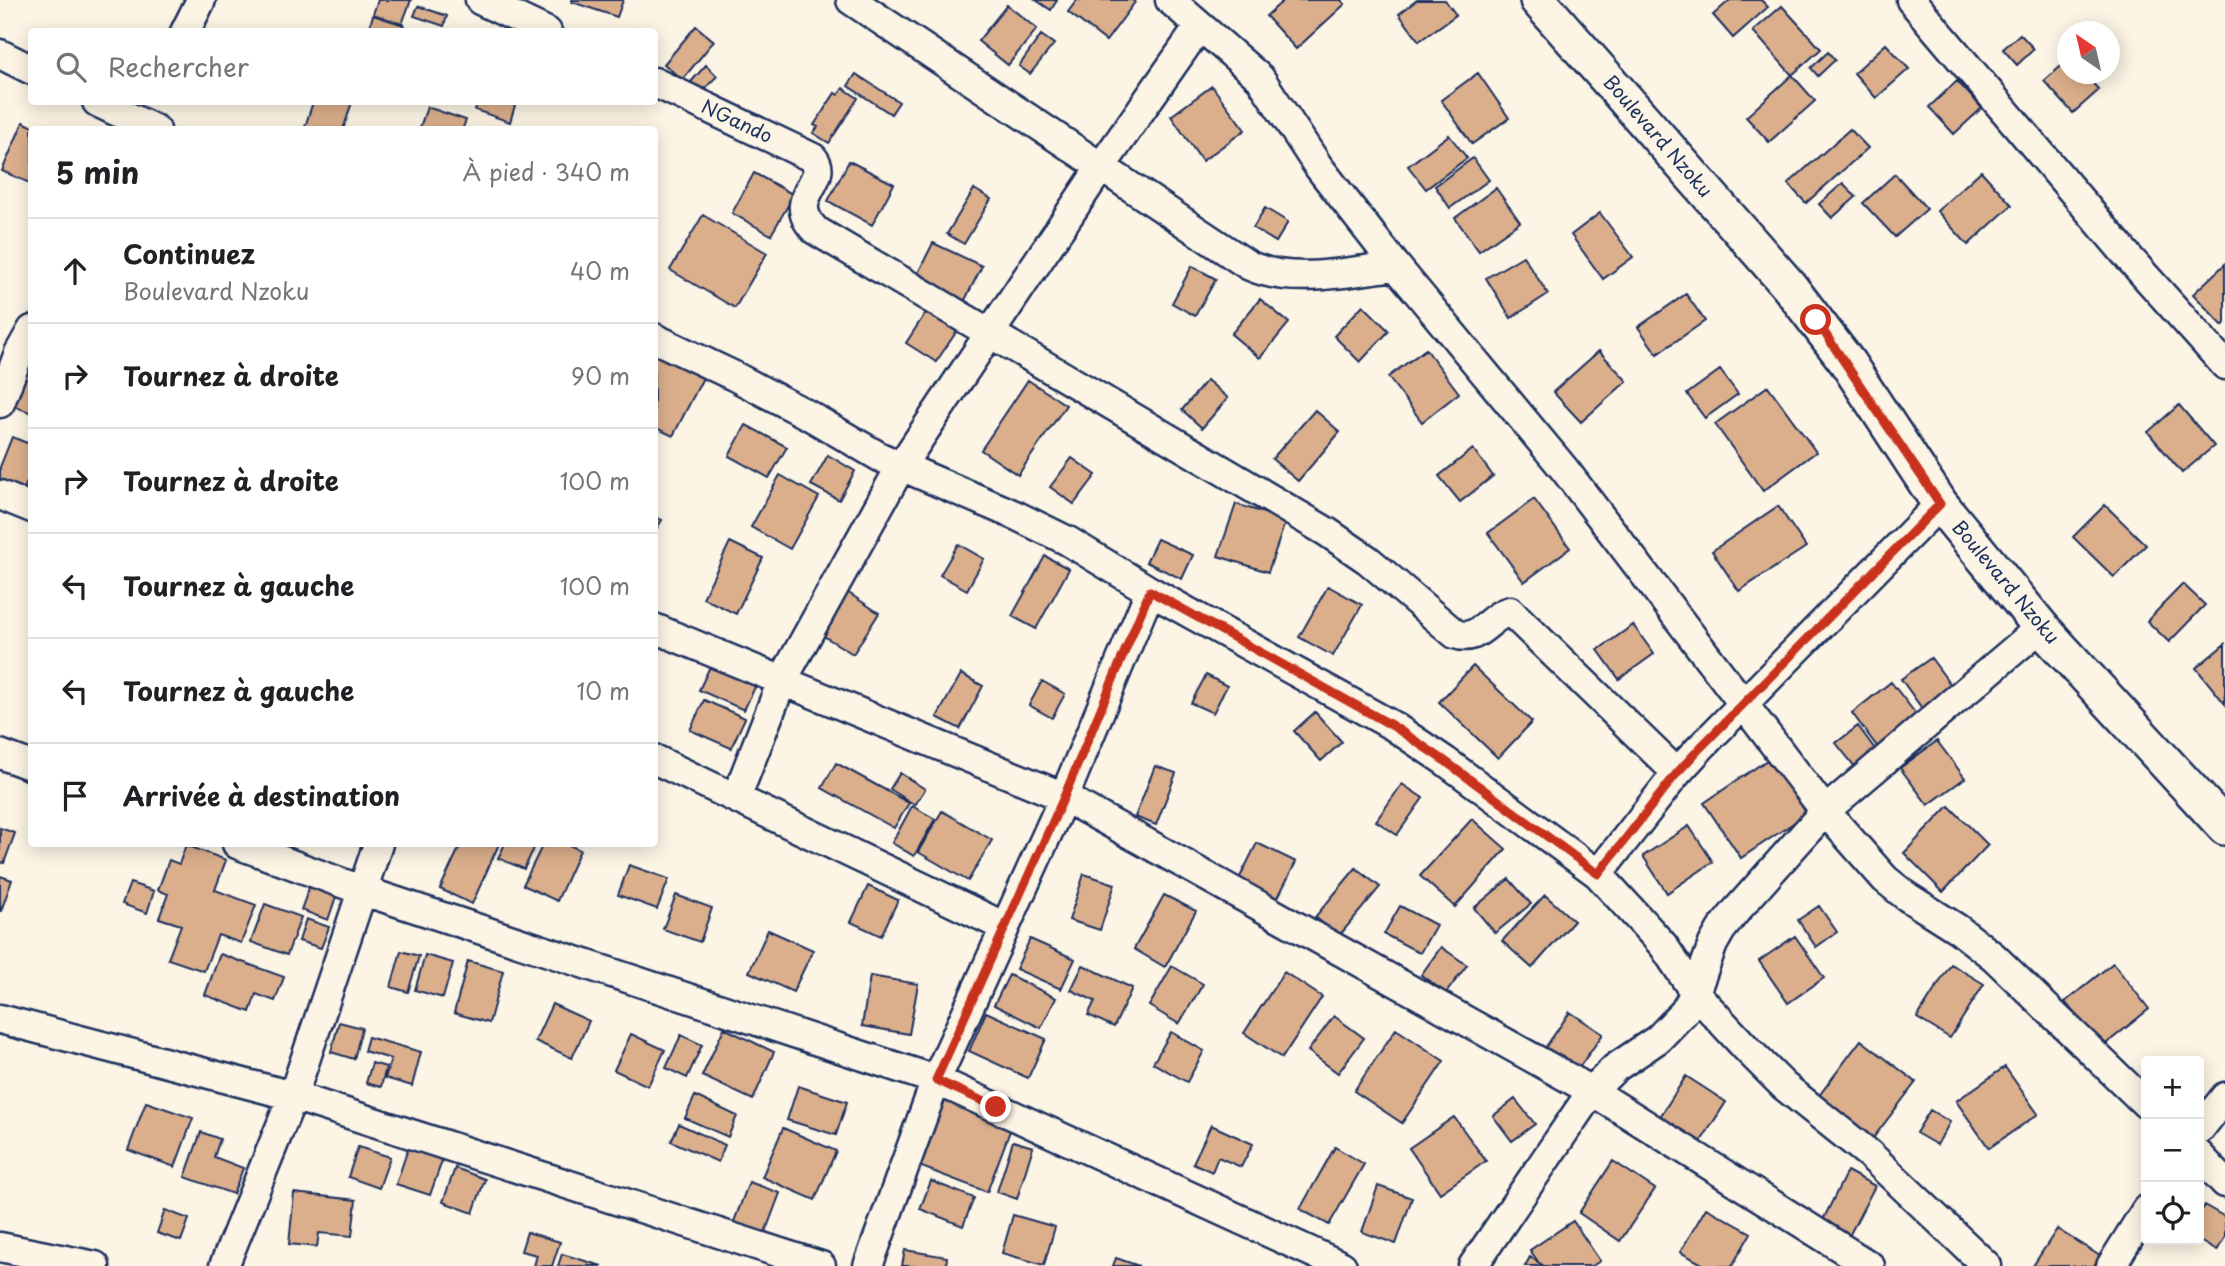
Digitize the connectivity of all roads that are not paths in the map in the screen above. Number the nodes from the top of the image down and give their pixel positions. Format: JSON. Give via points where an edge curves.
{"nodes":[{"id":1,"x":201,"y":0,"type":"edge"},
{"id":2,"x":480,"y":0,"type":"edge"},
{"id":3,"x":850,"y":0,"type":"edge"},
{"id":4,"x":1170,"y":0,"type":"edge"},
{"id":5,"x":1538,"y":0,"type":"edge"},
{"id":6,"x":1911,"y":0,"type":"edge"},
{"id":7,"x":1199,"y":27,"type":"junction"},
{"id":8,"x":187,"y":28,"type":"edge"},
{"id":9,"x":539,"y":28,"type":"edge"},
{"id":10,"x":0,"y":54,"type":"edge"},
{"id":11,"x":28,"y":67,"type":"edge"},
{"id":12,"x":658,"y":84,"type":"edge"},
{"id":13,"x":105,"y":105,"type":"edge"},
{"id":14,"x":145,"y":121,"type":"edge"},
{"id":15,"x":1101,"y":167,"type":"junction"},
{"id":16,"x":1396,"y":266,"type":"junction"},
{"id":17,"x":990,"y":332,"type":"junction"},
{"id":18,"x":658,"y":340,"type":"edge"},
{"id":19,"x":21,"y":347,"type":"edge"},
{"id":20,"x":2225,"y":365,"type":"edge"},
{"id":21,"x":0,"y":403,"type":"edge"},
{"id":22,"x":901,"y":466,"type":"junction"},
{"id":23,"x":0,"y":495,"type":"edge"},
{"id":24,"x":1940,"y":504,"type":"junction"},
{"id":25,"x":28,"y":506,"type":"edge"},
{"id":26,"x":1150,"y":591,"type":"junction"},
{"id":27,"x":2041,"y":627,"type":"junction"},
{"id":28,"x":658,"y":630,"type":"edge"},
{"id":29,"x":782,"y":681,"type":"junction"},
{"id":30,"x":1743,"y":703,"type":"junction"},
{"id":31,"x":0,"y":754,"type":"edge"},
{"id":32,"x":658,"y":762,"type":"edge"},
{"id":33,"x":28,"y":764,"type":"edge"},
{"id":34,"x":1677,"y":773,"type":"junction"},
{"id":35,"x":1064,"y":797,"type":"junction"},
{"id":36,"x":736,"y":798,"type":"junction"},
{"id":37,"x":1825,"y":811,"type":"junction"},
{"id":38,"x":2225,"y":827,"type":"edge"},
{"id":39,"x":245,"y":847,"type":"edge"},
{"id":40,"x":376,"y":847,"type":"edge"},
{"id":41,"x":1598,"y":874,"type":"junction"},
{"id":42,"x":361,"y":890,"type":"junction"},
{"id":43,"x":1005,"y":928,"type":"junction"},
{"id":44,"x":1695,"y":993,"type":"junction"},
{"id":45,"x":0,"y":1019,"type":"edge"},
{"id":46,"x":936,"y":1080,"type":"junction"},
{"id":47,"x":1592,"y":1091,"type":"junction"},
{"id":48,"x":293,"y":1096,"type":"junction"},
{"id":49,"x":2225,"y":1097,"type":"edge"},
{"id":50,"x":2141,"y":1099,"type":"edge"},
{"id":51,"x":2204,"y":1124,"type":"edge"},
{"id":52,"x":2204,"y":1160,"type":"edge"},
{"id":53,"x":2225,"y":1183,"type":"edge"},
{"id":54,"x":2141,"y":1218,"type":"edge"},
{"id":55,"x":0,"y":1247,"type":"edge"},
{"id":56,"x":95,"y":1266,"type":"edge"},
{"id":57,"x":223,"y":1266,"type":"edge"},
{"id":58,"x":821,"y":1266,"type":"edge"},
{"id":59,"x":868,"y":1266,"type":"edge"},
{"id":60,"x":1342,"y":1266,"type":"edge"},
{"id":61,"x":1473,"y":1266,"type":"edge"},
{"id":62,"x":1870,"y":1266,"type":"edge"},
{"id":63,"x":1987,"y":1266,"type":"edge"},
{"id":64,"x":2111,"y":1266,"type":"edge"}],
"edges":[{"from":1,"to":8,"type":"street"},
{"from":2,"to":9,"type":"street"},
{"from":3,"to":15,"type":"street"},
{"from":4,"to":7,"type":"street"},
{"from":5,"to":24,"type":"street","name":"Boulevard Nzoku","via":[[1810,311]]},
{"from":6,"to":20,"type":"street","via":[[2130,260]]},
{"from":7,"to":15,"type":"street"},
{"from":7,"to":16,"type":"street","via":[[1260,78],[1318,166]]},
{"from":10,"to":11,"type":"street"},
{"from":12,"to":17,"type":"street","name":"NGando","via":[[813,158],[818,169],[802,208],[815,230]]},
{"from":13,"to":14,"type":"street"},
{"from":15,"to":16,"type":"street","via":[[1263,272],[1297,277]]},
{"from":15,"to":17,"type":"street"},
{"from":16,"to":30,"type":"street","via":[[1565,470]]},
{"from":17,"to":22,"type":"street"},
{"from":17,"to":34,"type":"street","via":[[1327,532],[1368,560],[1455,634],[1475,635],[1500,613],[1510,611]]},
{"from":18,"to":22,"type":"street"},
{"from":19,"to":21,"type":"street"},
{"from":22,"to":26,"type":"street","via":[[1069,541]]},
{"from":22,"to":29,"type":"street"},
{"from":23,"to":25,"type":"street"},
{"from":24,"to":27,"type":"street","name":"Boulevard Nzoku"},
{"from":24,"to":30,"type":"street"},
{"from":26,"to":35,"type":"street"},
{"from":26,"to":41,"type":"street","via":[[1393,726]]},
{"from":27,"to":37,"type":"street"},
{"from":27,"to":38,"type":"street","name":"Boulevard Nzoku"},
{"from":28,"to":29,"type":"street"},
{"from":29,"to":35,"type":"street"},
{"from":29,"to":36,"type":"street"},
{"from":30,"to":34,"type":"street"},
{"from":30,"to":37,"type":"street"},
{"from":31,"to":33,"type":"street"},
{"from":32,"to":36,"type":"street"},
{"from":34,"to":41,"type":"street"},
{"from":35,"to":43,"type":"street"},
{"from":35,"to":47,"type":"street"},
{"from":36,"to":43,"type":"street"},
{"from":37,"to":44,"type":"street","via":[[1728,920],[1713,944]]},
{"from":37,"to":50,"type":"street","via":[[1885,879],[1994,957]]},
{"from":39,"to":42,"type":"street"},
{"from":40,"to":42,"type":"street"},
{"from":41,"to":44,"type":"street","via":[[1663,945]]},
{"from":42,"to":46,"type":"street"},
{"from":42,"to":48,"type":"street"},
{"from":43,"to":46,"type":"street"},
{"from":44,"to":47,"type":"street","via":[[1673,1026],[1615,1068]]},
{"from":44,"to":63,"type":"street","via":[[1784,1086],[1869,1154]]},
{"from":45,"to":48,"type":"street"},
{"from":46,"to":59,"type":"street"},
{"from":46,"to":60,"type":"street"},
{"from":47,"to":61,"type":"street"},
{"from":47,"to":62,"type":"street"},
{"from":48,"to":57,"type":"street"},
{"from":48,"to":58,"type":"street"},
{"from":49,"to":51,"type":"street"},
{"from":52,"to":53,"type":"street"},
{"from":54,"to":64,"type":"street"},
{"from":55,"to":56,"type":"street"}]}
